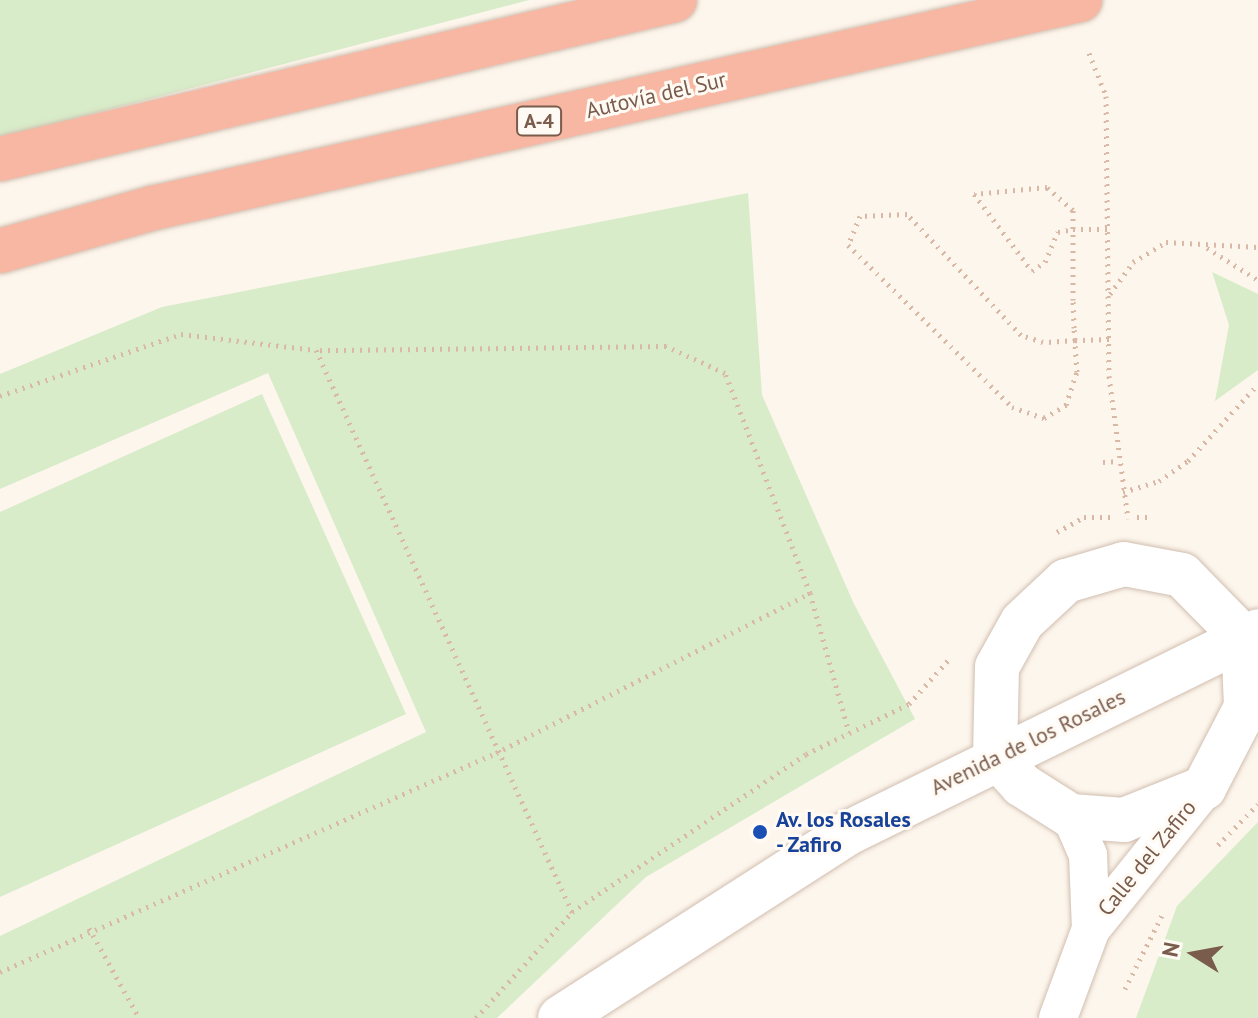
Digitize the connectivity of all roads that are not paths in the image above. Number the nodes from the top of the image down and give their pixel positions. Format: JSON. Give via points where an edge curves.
{"nodes":[{"id":1,"x":675,"y":0,"type":"edge"},
{"id":2,"x":1080,"y":0,"type":"edge"},
{"id":3,"x":0,"y":159,"type":"edge"},
{"id":4,"x":0,"y":251,"type":"edge"},
{"id":5,"x":1251,"y":634,"type":"edge"},
{"id":6,"x":995,"y":755,"type":"junction"},
{"id":7,"x":1204,"y":788,"type":"junction"},
{"id":8,"x":1071,"y":816,"type":"junction"},
{"id":9,"x":1091,"y":929,"type":"junction"},
{"id":10,"x":560,"y":1018,"type":"edge"},
{"id":11,"x":1058,"y":1018,"type":"edge"}],
"edges":[{"from":1,"to":3,"type":"highway"},
{"from":2,"to":4,"type":"highway","name":"Autovía del Sur","number":"A-4","via":[[153,208]]},
{"from":5,"to":6,"type":"street","name":"Avenida de los Rosales"},
{"from":5,"to":6,"type":"street","via":[[1182,575],[1124,564],[1066,581],[1022,622],[997,667]]},
{"from":5,"to":7,"type":"street","via":[[1246,707]]},
{"from":6,"to":8,"type":"street","via":[[1022,785]]},
{"from":6,"to":10,"type":"street","name":"Avenida de los Rosales","via":[[809,856]]},
{"from":7,"to":8,"type":"street","via":[[1124,820]]},
{"from":7,"to":9,"type":"street","name":"Calle del Zafiro"},
{"from":8,"to":9,"type":"street","name":"Calle del Zafiro","via":[[1088,855]]},
{"from":9,"to":11,"type":"street","name":"Calle del Zafiro"}]}
